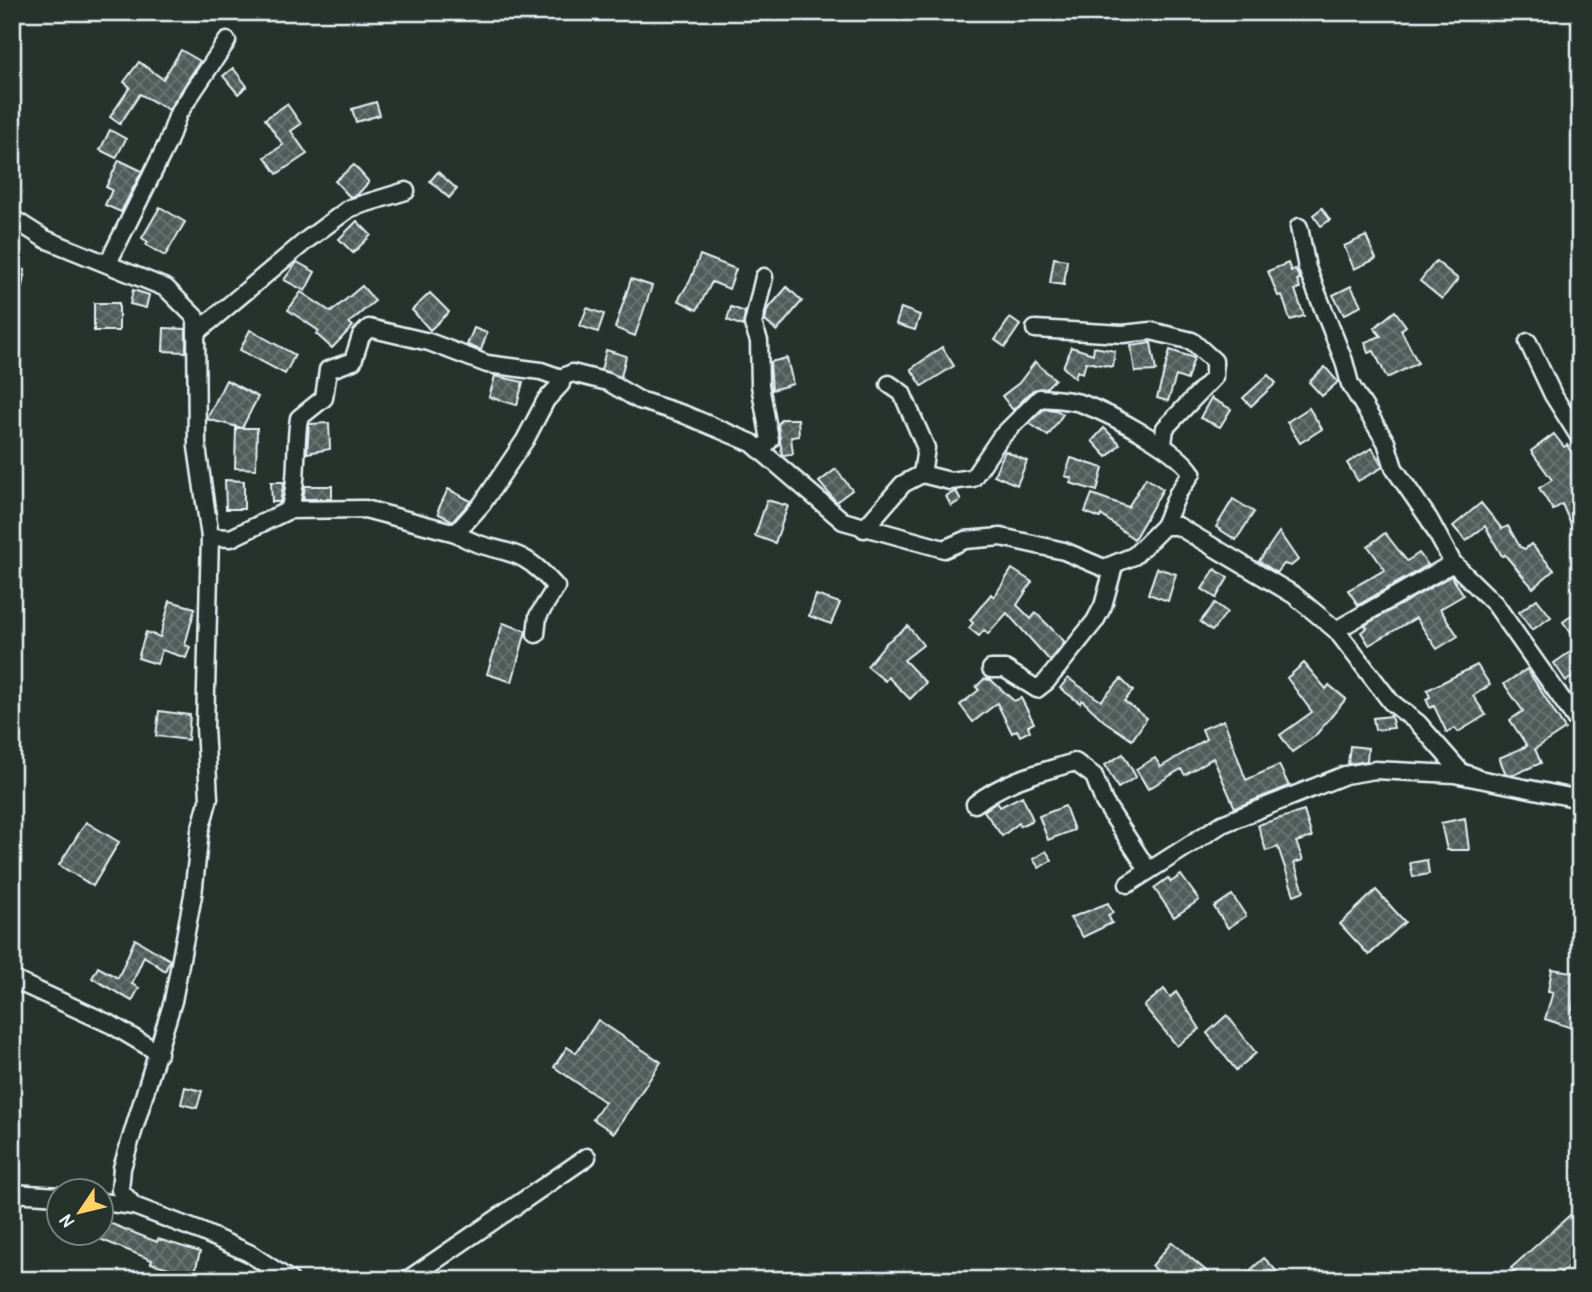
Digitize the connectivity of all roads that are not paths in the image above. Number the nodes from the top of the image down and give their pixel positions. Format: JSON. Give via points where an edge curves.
{"nodes":[{"id":1,"x":227,"y":41,"type":"dead end"},
{"id":2,"x":406,"y":191,"type":"dead end"},
{"id":3,"x":12,"y":218,"type":"edge"},
{"id":4,"x":1299,"y":227,"type":"dead end"},
{"id":5,"x":108,"y":263,"type":"junction"},
{"id":6,"x":764,"y":277,"type":"dead end"},
{"id":7,"x":1035,"y":329,"type":"dead end"},
{"id":8,"x":196,"y":333,"type":"junction"},
{"id":9,"x":1528,"y":342,"type":"dead end"},
{"id":10,"x":561,"y":379,"type":"junction"},
{"id":11,"x":889,"y":384,"type":"dead end"},
{"id":12,"x":1580,"y":438,"type":"edge"},
{"id":13,"x":1163,"y":444,"type":"junction"},
{"id":14,"x":762,"y":449,"type":"junction"},
{"id":15,"x":922,"y":474,"type":"junction"},
{"id":16,"x":289,"y":510,"type":"junction"},
{"id":17,"x":1164,"y":526,"type":"junction"},
{"id":18,"x":864,"y":528,"type":"junction"},
{"id":19,"x":456,"y":533,"type":"junction"},
{"id":20,"x":209,"y":537,"type":"junction"},
{"id":21,"x":1452,"y":563,"type":"junction"},
{"id":22,"x":1114,"y":566,"type":"junction"},
{"id":23,"x":1336,"y":630,"type":"junction"},
{"id":24,"x":536,"y":634,"type":"dead end"},
{"id":25,"x":991,"y":669,"type":"dead end"},
{"id":26,"x":1580,"y":724,"type":"edge"},
{"id":27,"x":1473,"y":776,"type":"junction"},
{"id":28,"x":1580,"y":799,"type":"edge"},
{"id":29,"x":975,"y":804,"type":"dead end"},
{"id":30,"x":1148,"y":870,"type":"junction"},
{"id":31,"x":1128,"y":884,"type":"dead end"},
{"id":32,"x":12,"y":979,"type":"edge"},
{"id":33,"x":159,"y":1053,"type":"junction"},
{"id":34,"x":587,"y":1157,"type":"dead end"},
{"id":35,"x":12,"y":1193,"type":"edge"},
{"id":36,"x":46,"y":1195,"type":"edge"},
{"id":37,"x":116,"y":1204,"type":"edge"},
{"id":38,"x":134,"y":1206,"type":"junction"},
{"id":39,"x":290,"y":1280,"type":"edge"},
{"id":40,"x":407,"y":1280,"type":"edge"}],
"edges":[{"from":1,"to":5,"type":"street","via":[[178,114]]},
{"from":2,"to":8,"type":"street","via":[[350,208]]},
{"from":3,"to":5,"type":"street","via":[[45,239]]},
{"from":4,"to":21,"type":"street","via":[[1307,268],[1350,384]]},
{"from":5,"to":8,"type":"street","via":[[166,288],[196,318]]},
{"from":6,"to":14,"type":"street","via":[[753,324],[770,440]]},
{"from":7,"to":13,"type":"street","via":[[1151,331],[1192,341],[1207,354],[1214,361],[1214,377],[1165,428]]},
{"from":8,"to":20,"type":"street","via":[[197,447]]},
{"from":9,"to":12,"type":"street"},
{"from":10,"to":14,"type":"street","via":[[572,373],[608,382],[639,400]]},
{"from":10,"to":16,"type":"street","via":[[541,371],[487,364],[429,342],[369,328],[361,336],[353,361],[328,370],[324,398],[299,418],[296,488]]},
{"from":10,"to":19,"type":"street","via":[[482,504]]},
{"from":11,"to":15,"type":"street","via":[[902,393],[926,448]]},
{"from":13,"to":15,"type":"street","via":[[1084,404],[1041,398],[1000,439],[973,478],[950,481]]},
{"from":13,"to":17,"type":"street","via":[[1192,473]]},
{"from":14,"to":18,"type":"street","via":[[843,521]]},
{"from":15,"to":18,"type":"street","via":[[903,484]]},
{"from":16,"to":19,"type":"street","via":[[365,509]]},
{"from":16,"to":20,"type":"street","via":[[231,538]]},
{"from":17,"to":22,"type":"street","via":[[1135,556]]},
{"from":17,"to":23,"type":"street","via":[[1178,526],[1294,595]]},
{"from":18,"to":22,"type":"street","via":[[944,550],[965,540],[1001,537],[1064,551],[1104,568]]},
{"from":19,"to":24,"type":"street","via":[[476,546],[521,557],[556,587],[538,616]]},
{"from":20,"to":33,"type":"street","via":[[205,727],[209,799],[182,957]]},
{"from":21,"to":23,"type":"street"},
{"from":21,"to":26,"type":"street","via":[[1495,604]]},
{"from":22,"to":25,"type":"street","via":[[1095,621],[1046,682],[1037,688],[1005,669]]},
{"from":23,"to":27,"type":"street","via":[[1391,702],[1418,723],[1461,772]]},
{"from":27,"to":28,"type":"street"},
{"from":27,"to":30,"type":"street","via":[[1375,770],[1345,775],[1222,824]]},
{"from":29,"to":30,"type":"street","via":[[1010,782],[1075,762],[1094,776],[1104,802]]},
{"from":30,"to":31,"type":"street"},
{"from":32,"to":33,"type":"street","via":[[112,1025]]},
{"from":33,"to":38,"type":"street","via":[[122,1168],[120,1190]]},
{"from":34,"to":40,"type":"street"},
{"from":35,"to":36,"type":"street"},
{"from":37,"to":38,"type":"street"},
{"from":38,"to":39,"type":"street","via":[[249,1253]]}]}
